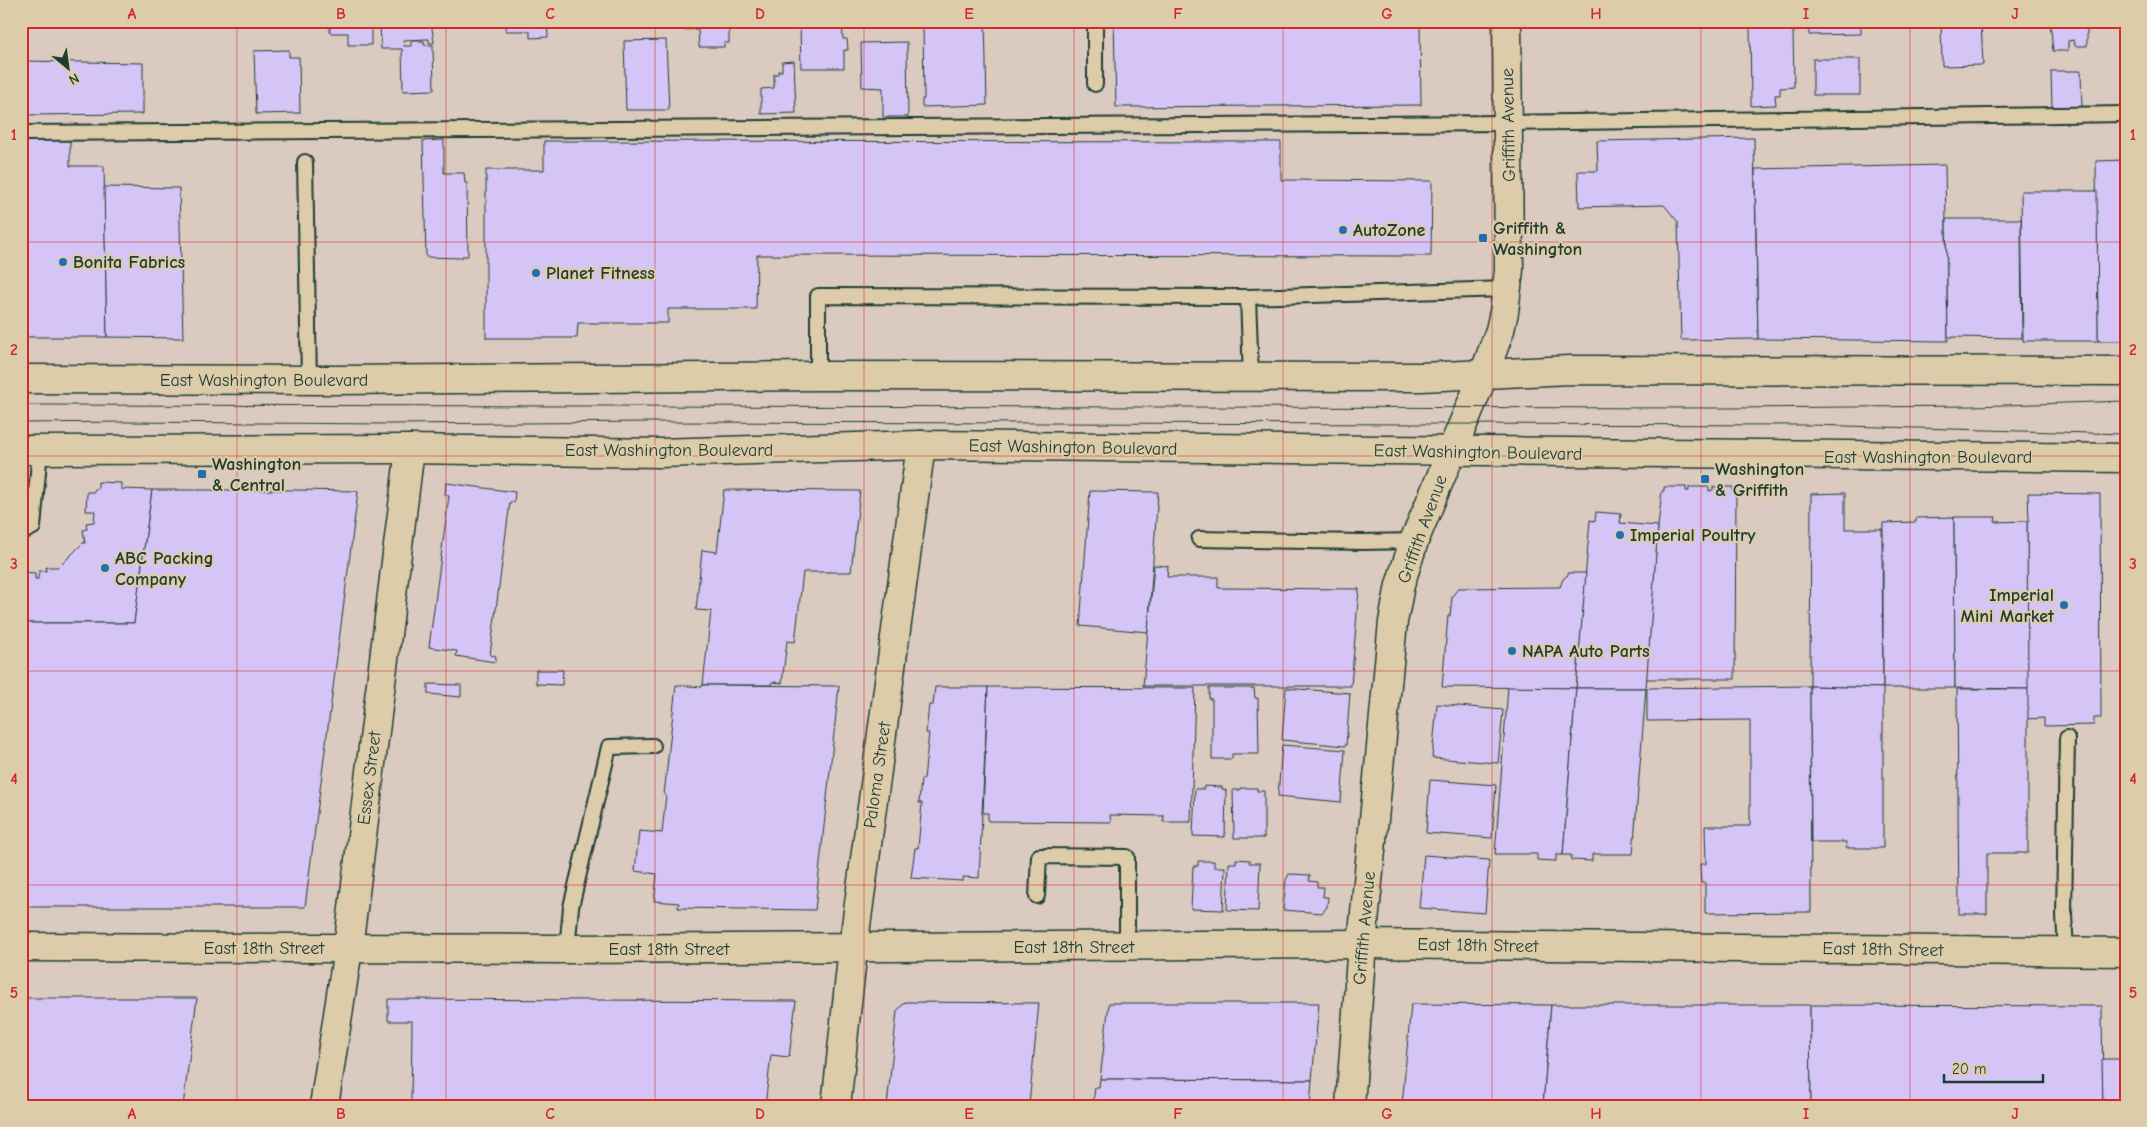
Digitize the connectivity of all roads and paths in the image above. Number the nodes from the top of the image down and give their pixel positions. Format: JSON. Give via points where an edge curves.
{"nodes":[{"id":1,"x":1095,"y":21,"type":"edge"},
{"id":2,"x":1506,"y":21,"type":"edge"},
{"id":3,"x":1095,"y":84,"type":"dead end"},
{"id":4,"x":2126,"y":114,"type":"edge"},
{"id":5,"x":1508,"y":123,"type":"junction"},
{"id":6,"x":21,"y":132,"type":"edge"},
{"id":7,"x":305,"y":162,"type":"dead end"},
{"id":8,"x":1507,"y":288,"type":"junction"},
{"id":9,"x":1248,"y":297,"type":"junction"},
{"id":10,"x":2126,"y":371,"type":"edge"},
{"id":11,"x":1484,"y":374,"type":"junction"},
{"id":12,"x":818,"y":376,"type":"junction"},
{"id":13,"x":1251,"y":377,"type":"junction"},
{"id":14,"x":21,"y":379,"type":"edge"},
{"id":15,"x":309,"y":380,"type":"junction"},
{"id":16,"x":921,"y":446,"type":"junction"},
{"id":17,"x":410,"y":449,"type":"junction"},
{"id":18,"x":31,"y":450,"type":"edge"},
{"id":19,"x":1450,"y":452,"type":"junction"},
{"id":20,"x":2126,"y":458,"type":"edge"},
{"id":21,"x":21,"y":533,"type":"edge"},
{"id":22,"x":1199,"y":539,"type":"dead end"},
{"id":23,"x":1414,"y":541,"type":"junction"},
{"id":24,"x":2067,"y":738,"type":"dead end"},
{"id":25,"x":653,"y":746,"type":"dead end"},
{"id":26,"x":1037,"y":896,"type":"dead end"},
{"id":27,"x":1362,"y":944,"type":"junction"},
{"id":28,"x":21,"y":946,"type":"edge"},
{"id":29,"x":1127,"y":946,"type":"junction"},
{"id":30,"x":853,"y":948,"type":"junction"},
{"id":31,"x":348,"y":949,"type":"junction"},
{"id":32,"x":567,"y":949,"type":"junction"},
{"id":33,"x":2066,"y":951,"type":"junction"},
{"id":34,"x":2126,"y":952,"type":"edge"},
{"id":35,"x":324,"y":1106,"type":"edge"},
{"id":36,"x":836,"y":1106,"type":"edge"},
{"id":37,"x":1350,"y":1106,"type":"edge"}],
"edges":[{"from":1,"to":3,"type":"lane"},
{"from":2,"to":5,"type":"street","name":"Griffith Avenue"},
{"from":4,"to":5,"type":"lane"},
{"from":5,"to":6,"type":"lane"},
{"from":5,"to":8,"type":"street","name":"Griffith Avenue"},
{"from":7,"to":15,"type":"lane"},
{"from":8,"to":9,"type":"lane"},
{"from":8,"to":11,"type":"street","name":"Griffith Avenue","via":[[1500,330]]},
{"from":9,"to":12,"type":"lane","via":[[818,296]]},
{"from":9,"to":13,"type":"lane"},
{"from":10,"to":11,"type":"street","name":"East Washington Boulevard","via":[[1569,370]]},
{"from":11,"to":13,"type":"street","name":"East Washington Boulevard"},
{"from":11,"to":19,"type":"street","name":"Griffith Avenue"},
{"from":12,"to":13,"type":"street","name":"East Washington Boulevard"},
{"from":12,"to":15,"type":"street","name":"East Washington Boulevard"},
{"from":14,"to":15,"type":"street","name":"East Washington Boulevard"},
{"from":16,"to":17,"type":"street","name":"East Washington Boulevard","via":[[659,453]]},
{"from":16,"to":19,"type":"street","name":"East Washington Boulevard"},
{"from":16,"to":30,"type":"street","name":"Paloma Street"},
{"from":17,"to":18,"type":"street","name":"East Washington Boulevard"},
{"from":17,"to":31,"type":"street","name":"Essex Street"},
{"from":18,"to":21,"type":"lane","via":[[33,527]]},
{"from":19,"to":20,"type":"street","name":"East Washington Boulevard"},
{"from":19,"to":23,"type":"street","name":"Griffith Avenue"},
{"from":22,"to":23,"type":"lane"},
{"from":23,"to":27,"type":"street","name":"Griffith Avenue","via":[[1393,622]]},
{"from":24,"to":33,"type":"lane"},
{"from":25,"to":32,"type":"lane","via":[[608,747],[571,906]]},
{"from":26,"to":29,"type":"lane","via":[[1039,856],[1127,857]]},
{"from":27,"to":29,"type":"street","name":"East 18th Street"},
{"from":27,"to":33,"type":"street","name":"East 18th Street"},
{"from":27,"to":37,"type":"street","name":"Griffith Avenue"},
{"from":28,"to":31,"type":"street","name":"East 18th Street"},
{"from":29,"to":30,"type":"street","name":"East 18th Street"},
{"from":30,"to":32,"type":"street","name":"East 18th Street"},
{"from":30,"to":36,"type":"street","name":"Paloma Street"},
{"from":31,"to":32,"type":"street","name":"East 18th Street"},
{"from":31,"to":35,"type":"street","name":"Essex Street"},
{"from":33,"to":34,"type":"street","name":"East 18th Street"}]}
